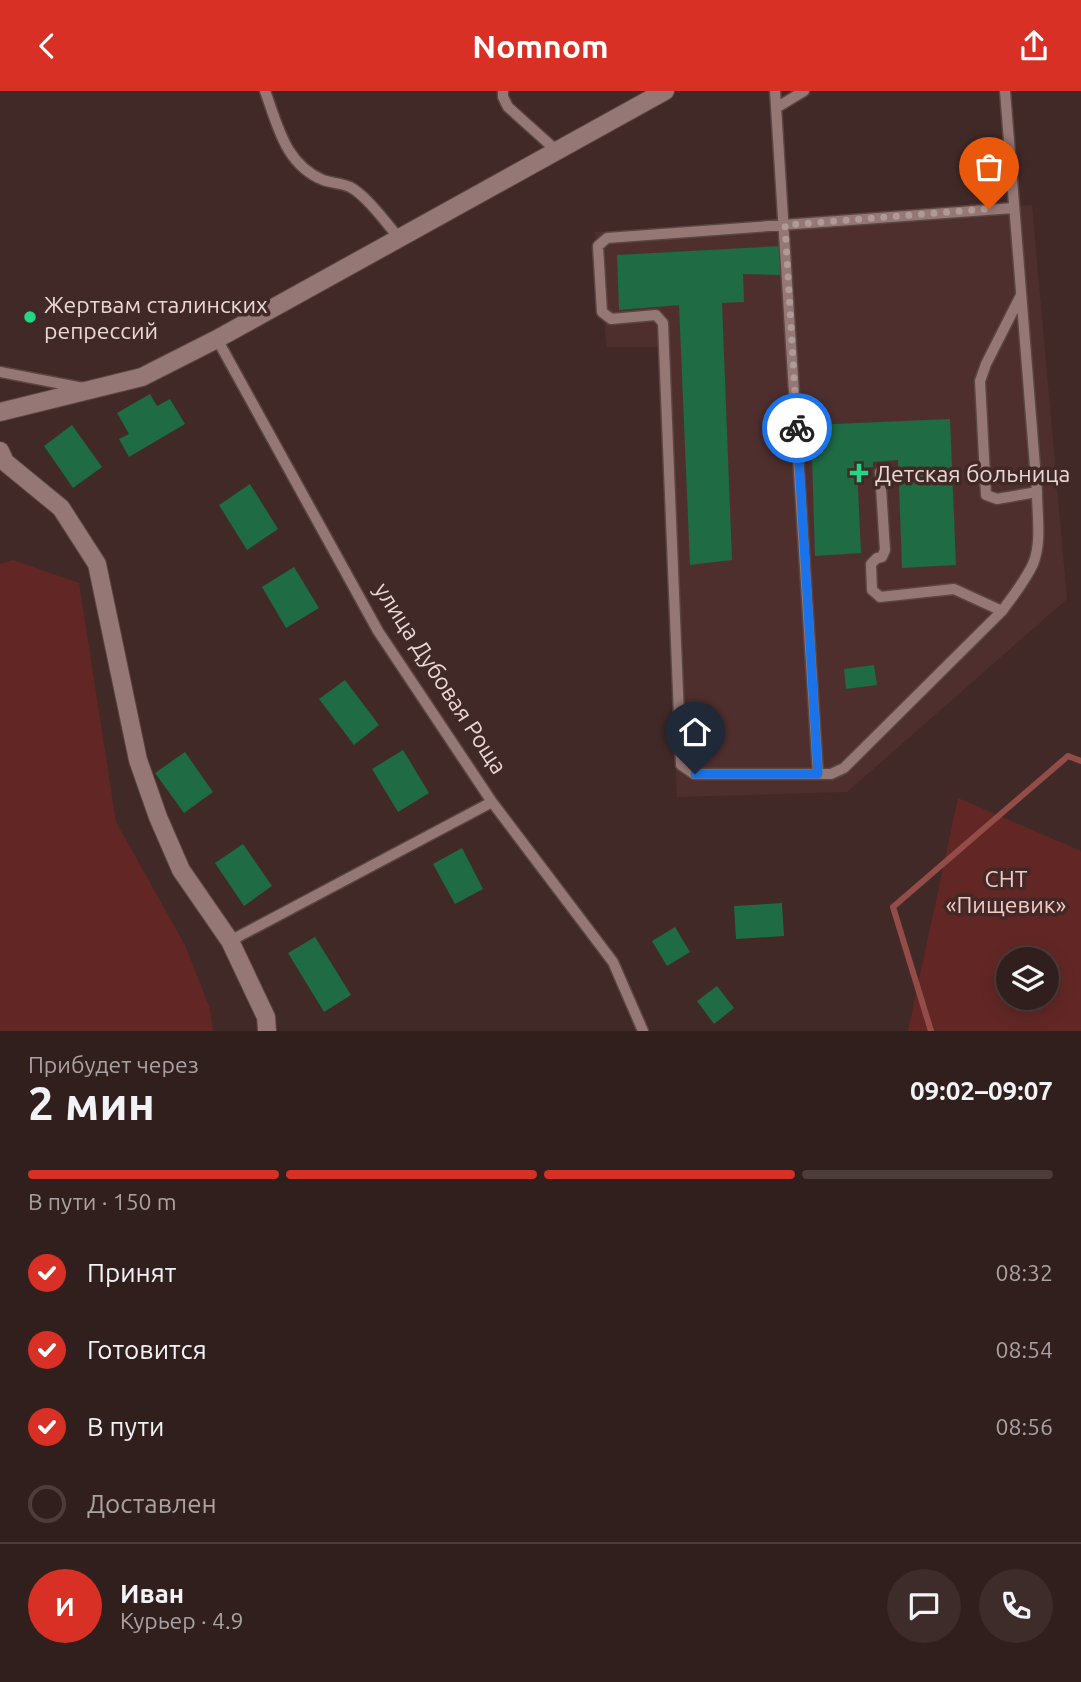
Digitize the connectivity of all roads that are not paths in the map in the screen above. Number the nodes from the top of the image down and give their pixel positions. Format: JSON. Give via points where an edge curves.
{"nodes":[{"id":1,"x":265,"y":91,"type":"edge"},
{"id":2,"x":503,"y":91,"type":"edge"},
{"id":3,"x":665,"y":91,"type":"edge"},
{"id":4,"x":775,"y":91,"type":"edge"},
{"id":5,"x":804,"y":91,"type":"edge"},
{"id":6,"x":1005,"y":91,"type":"edge"},
{"id":7,"x":776,"y":108,"type":"junction"},
{"id":8,"x":557,"y":151,"type":"junction"},
{"id":9,"x":1014,"y":208,"type":"junction"},
{"id":10,"x":785,"y":225,"type":"junction"},
{"id":11,"x":399,"y":238,"type":"junction"},
{"id":12,"x":1021,"y":295,"type":"junction"},
{"id":13,"x":217,"y":339,"type":"junction"},
{"id":14,"x":0,"y":372,"type":"edge"},
{"id":15,"x":91,"y":390,"type":"junction"},
{"id":16,"x":0,"y":412,"type":"edge"},
{"id":17,"x":0,"y":451,"type":"edge"},
{"id":18,"x":880,"y":472,"type":"dead end"},
{"id":19,"x":1037,"y":492,"type":"junction"},
{"id":20,"x":1002,"y":611,"type":"junction"},
{"id":21,"x":818,"y":774,"type":"junction"},
{"id":22,"x":492,"y":802,"type":"junction"},
{"id":23,"x":230,"y":941,"type":"junction"},
{"id":24,"x":267,"y":1031,"type":"edge"},
{"id":25,"x":643,"y":1031,"type":"edge"}],
"edges":[{"from":1,"to":11,"type":"lane","via":[[284,144],[302,167],[361,195]]},
{"from":2,"to":8,"type":"lane","via":[[508,107]]},
{"from":3,"to":8,"type":"street"},
{"from":4,"to":7,"type":"lane"},
{"from":5,"to":7,"type":"lane"},
{"from":6,"to":9,"type":"lane"},
{"from":7,"to":10,"type":"lane"},
{"from":8,"to":11,"type":"street"},
{"from":9,"to":10,"type":"lane"},
{"from":9,"to":12,"type":"lane"},
{"from":10,"to":21,"type":"lane"},
{"from":10,"to":21,"type":"lane","via":[[607,238],[598,246],[601,299],[602,312],[611,319],[656,315],[663,323],[681,765],[695,774]]},
{"from":11,"to":13,"type":"street"},
{"from":12,"to":19,"type":"lane"},
{"from":12,"to":19,"type":"lane","via":[[980,381],[986,495],[997,499]]},
{"from":13,"to":15,"type":"street","via":[[142,377]]},
{"from":13,"to":22,"type":"lane","name":"улица Дубовая Роща","via":[[378,631]]},
{"from":14,"to":15,"type":"lane"},
{"from":15,"to":16,"type":"street"},
{"from":17,"to":23,"type":"street","via":[[5,462],[61,508],[97,564],[138,760],[158,817],[181,870]]},
{"from":18,"to":20,"type":"lane","via":[[885,550],[871,564],[872,590],[880,597],[954,589]]},
{"from":19,"to":20,"type":"lane","via":[[1038,546],[1033,563]]},
{"from":20,"to":21,"type":"lane","via":[[844,768]]},
{"from":22,"to":23,"type":"lane"},
{"from":22,"to":25,"type":"lane","name":"улица Дубовая Роща","via":[[613,962]]},
{"from":23,"to":24,"type":"street","via":[[266,1017]]}]}
